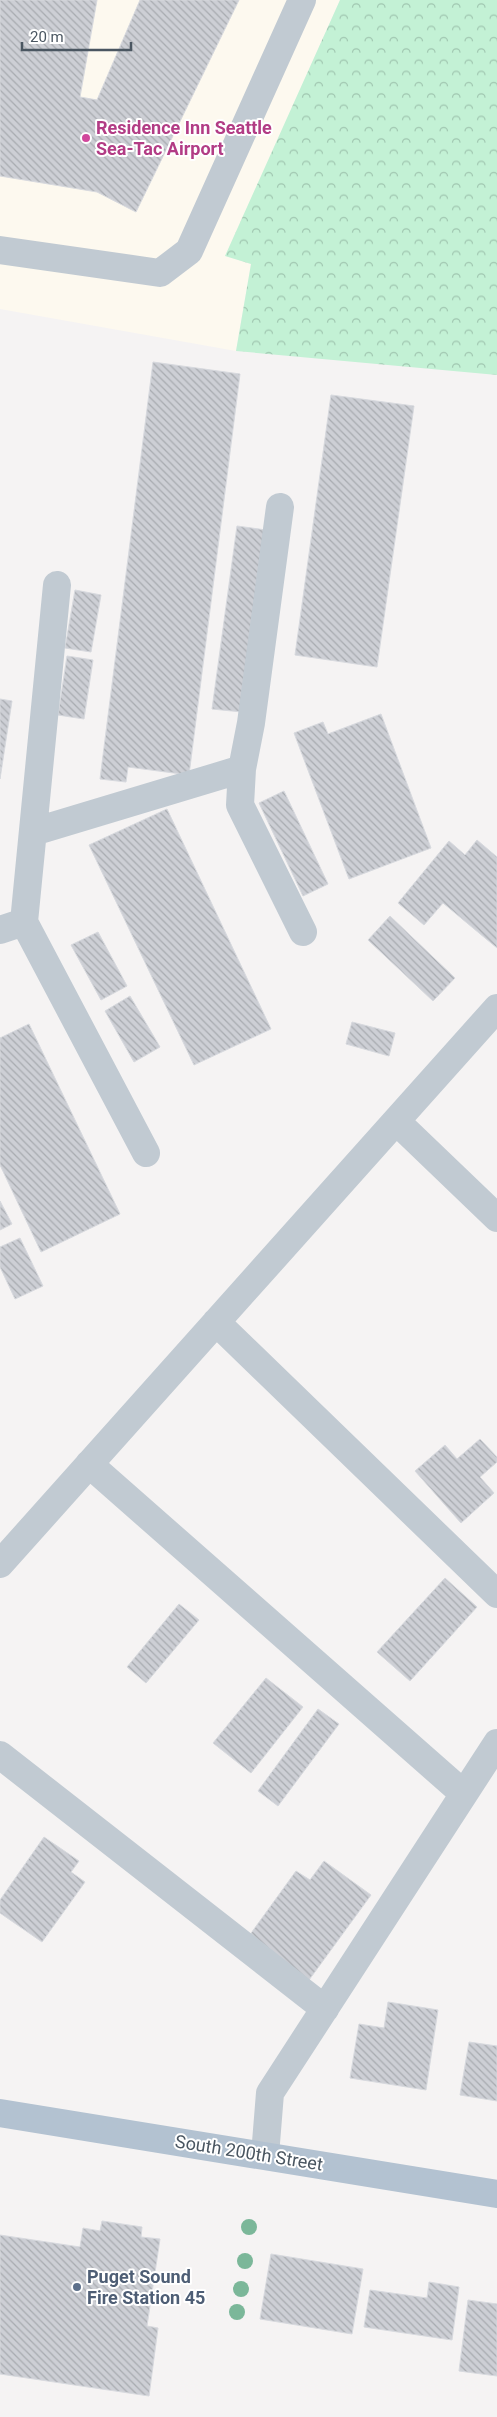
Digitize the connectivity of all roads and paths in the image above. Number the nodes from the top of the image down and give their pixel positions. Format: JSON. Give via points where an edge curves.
{"nodes":[{"id":1,"x":302,"y":0,"type":"edge"},
{"id":2,"x":0,"y":250,"type":"edge"},
{"id":3,"x":280,"y":507,"type":"dead end"},
{"id":4,"x":58,"y":585,"type":"dead end"},
{"id":5,"x":242,"y":770,"type":"junction"},
{"id":6,"x":33,"y":832,"type":"junction"},
{"id":7,"x":12,"y":926,"type":"edge"},
{"id":8,"x":303,"y":932,"type":"dead end"},
{"id":9,"x":497,"y":1008,"type":"edge"},
{"id":10,"x":396,"y":1121,"type":"junction"},
{"id":11,"x":146,"y":1152,"type":"dead end"},
{"id":12,"x":497,"y":1218,"type":"edge"},
{"id":13,"x":216,"y":1322,"type":"junction"},
{"id":14,"x":89,"y":1464,"type":"junction"},
{"id":15,"x":0,"y":1564,"type":"edge"},
{"id":16,"x":497,"y":1594,"type":"edge"},
{"id":17,"x":497,"y":1743,"type":"edge"},
{"id":18,"x":0,"y":1755,"type":"edge"},
{"id":19,"x":464,"y":1794,"type":"junction"},
{"id":20,"x":325,"y":2009,"type":"junction"},
{"id":21,"x":0,"y":2113,"type":"edge"},
{"id":22,"x":265,"y":2155,"type":"junction"},
{"id":23,"x":497,"y":2194,"type":"edge"}],
"edges":[{"from":1,"to":2,"type":"lane","via":[[189,251],[160,273]]},
{"from":3,"to":5,"type":"lane"},
{"from":4,"to":6,"type":"lane"},
{"from":5,"to":6,"type":"lane"},
{"from":5,"to":8,"type":"lane","via":[[240,805]]},
{"from":6,"to":7,"type":"lane"},
{"from":7,"to":11,"type":"lane"},
{"from":9,"to":10,"type":"lane"},
{"from":10,"to":12,"type":"lane"},
{"from":10,"to":13,"type":"lane"},
{"from":13,"to":14,"type":"lane"},
{"from":13,"to":16,"type":"lane"},
{"from":14,"to":15,"type":"lane"},
{"from":14,"to":19,"type":"lane"},
{"from":17,"to":19,"type":"lane"},
{"from":18,"to":20,"type":"lane"},
{"from":19,"to":20,"type":"lane"},
{"from":20,"to":22,"type":"lane","via":[[270,2093]]},
{"from":21,"to":22,"type":"main road","name":"South 200th Street"},
{"from":22,"to":23,"type":"main road","name":"South 200th Street"}]}
